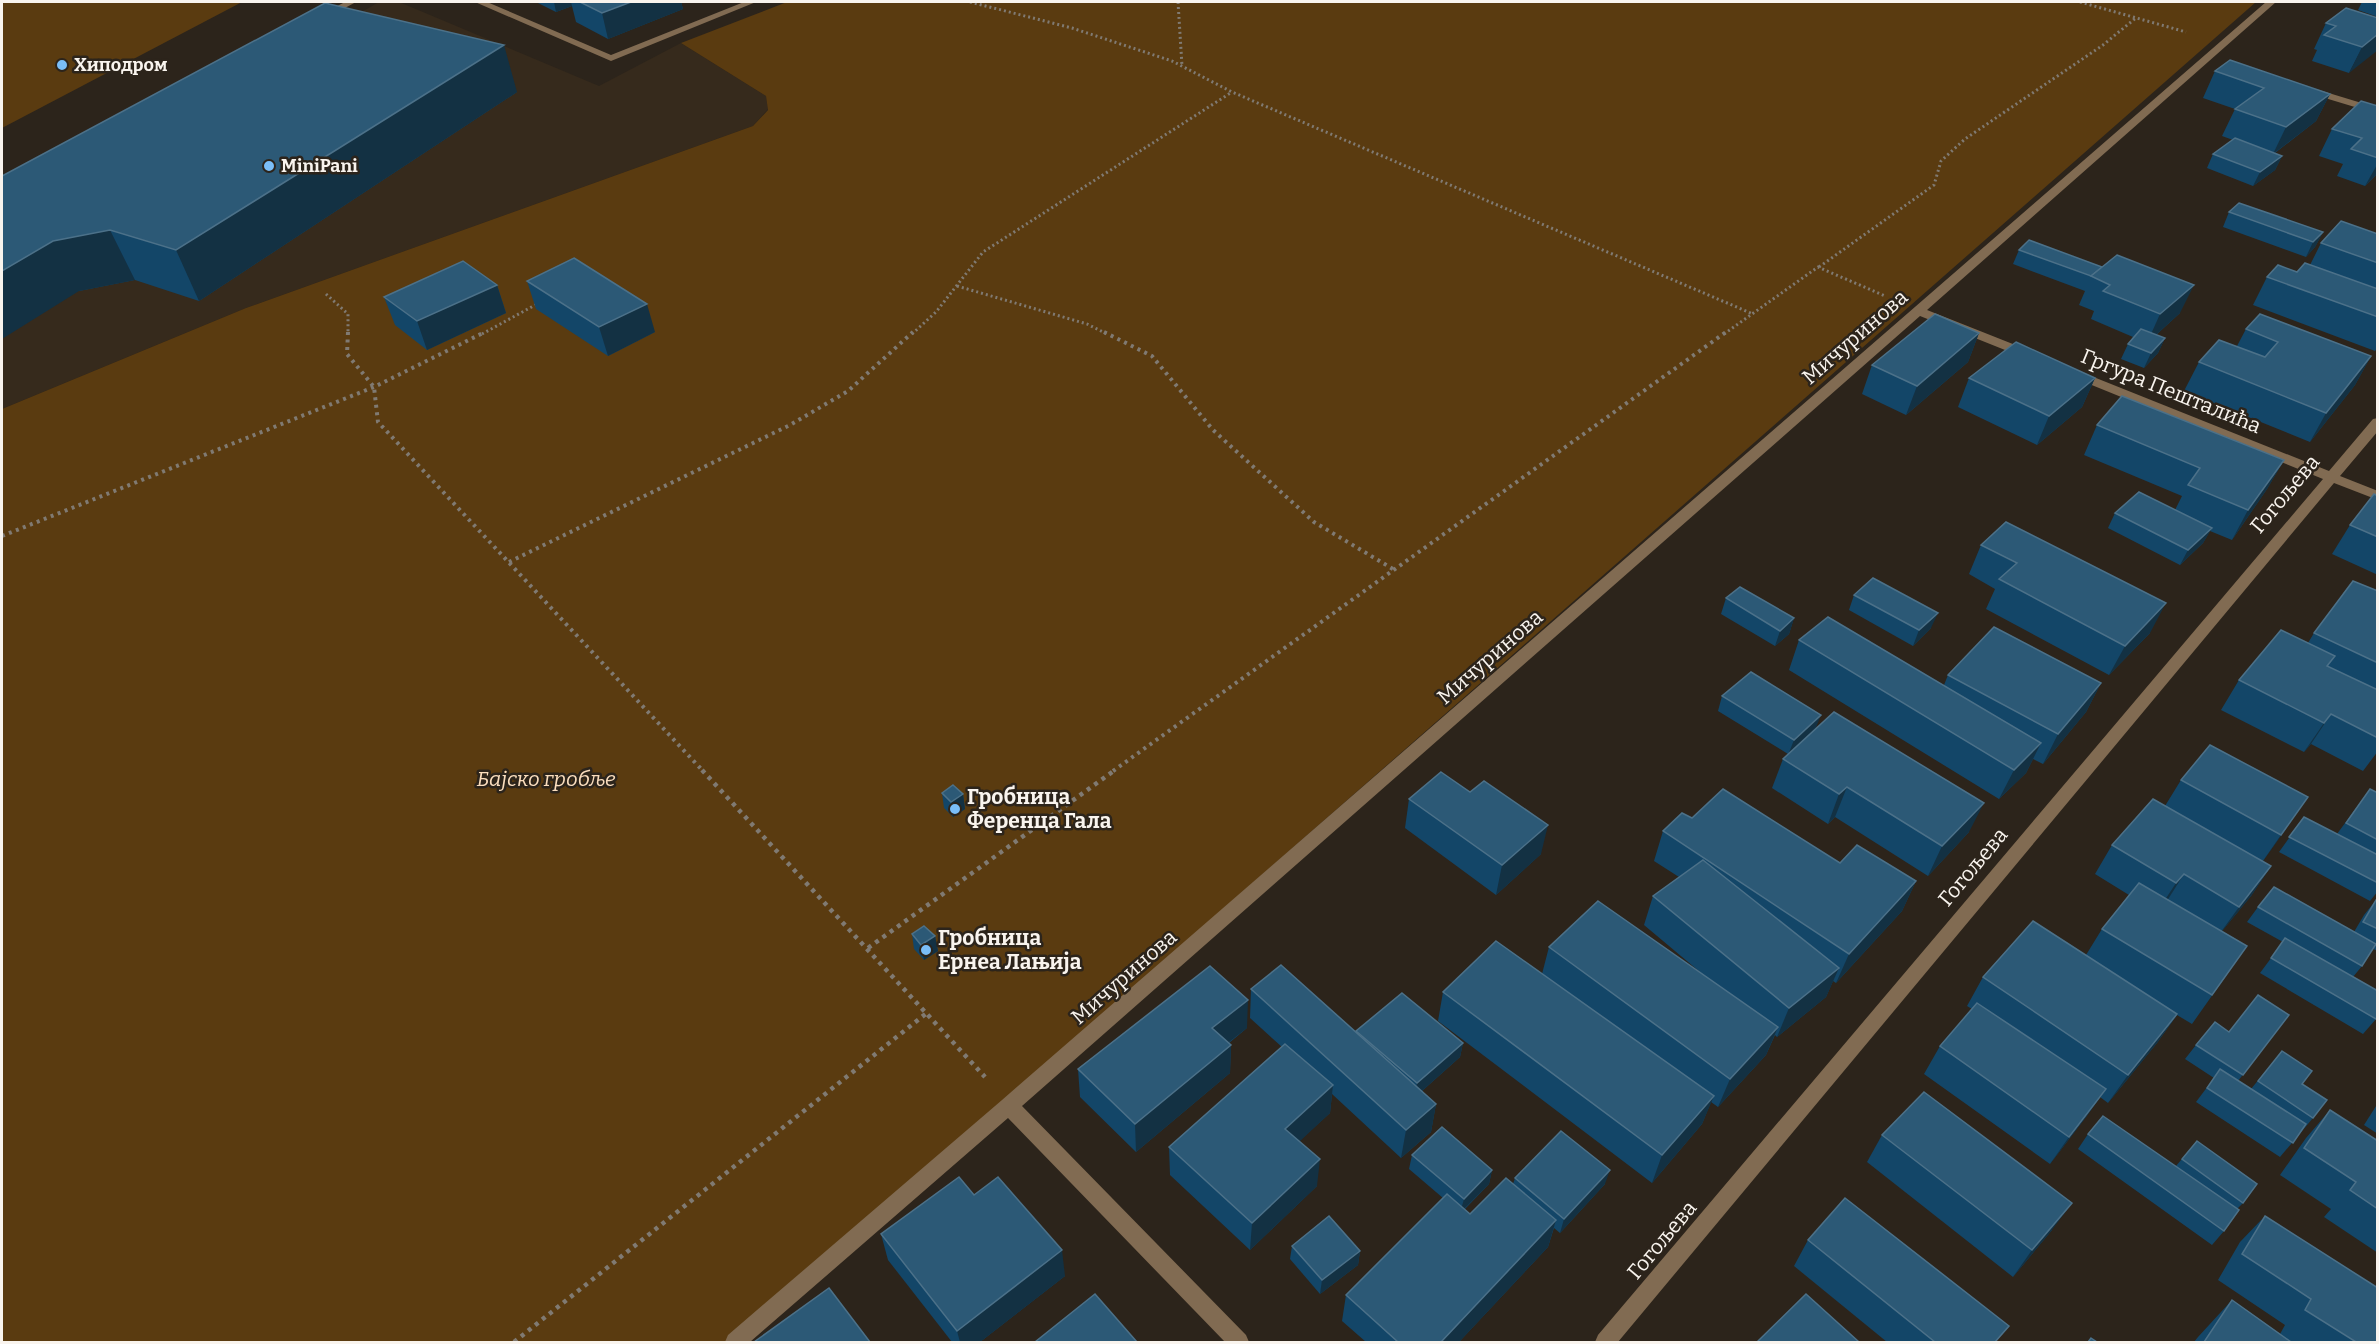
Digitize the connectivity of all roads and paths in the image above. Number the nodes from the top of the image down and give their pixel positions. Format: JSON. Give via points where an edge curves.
{"nodes":[{"id":1,"x":351,"y":2,"type":"edge"},
{"id":2,"x":480,"y":2,"type":"edge"},
{"id":3,"x":751,"y":2,"type":"edge"},
{"id":4,"x":970,"y":2,"type":"edge"},
{"id":5,"x":1178,"y":2,"type":"edge"},
{"id":6,"x":2080,"y":2,"type":"edge"},
{"id":7,"x":2271,"y":2,"type":"edge"},
{"id":8,"x":2137,"y":17,"type":"junction"},
{"id":9,"x":319,"y":18,"type":"edge"},
{"id":10,"x":2223,"y":43,"type":"junction"},
{"id":11,"x":1182,"y":66,"type":"junction"},
{"id":12,"x":2297,"y":87,"type":"edge"},
{"id":13,"x":1232,"y":92,"type":"junction"},
{"id":14,"x":2378,"y":111,"type":"edge"},
{"id":15,"x":1818,"y":267,"type":"junction"},
{"id":16,"x":957,"y":286,"type":"junction"},
{"id":17,"x":326,"y":294,"type":"dead end"},
{"id":18,"x":538,"y":303,"type":"edge"},
{"id":19,"x":1917,"y":310,"type":"junction"},
{"id":20,"x":1754,"y":314,"type":"junction"},
{"id":21,"x":2037,"y":358,"type":"edge"},
{"id":22,"x":2058,"y":367,"type":"edge"},
{"id":23,"x":374,"y":387,"type":"junction"},
{"id":24,"x":2378,"y":422,"type":"edge"},
{"id":25,"x":2330,"y":476,"type":"junction"},
{"id":26,"x":2378,"y":496,"type":"edge"},
{"id":27,"x":2,"y":536,"type":"edge"},
{"id":28,"x":509,"y":562,"type":"junction"},
{"id":29,"x":1393,"y":569,"type":"junction"},
{"id":30,"x":868,"y":948,"type":"junction"},
{"id":31,"x":928,"y":1012,"type":"junction"},
{"id":32,"x":1010,"y":1106,"type":"junction"},
{"id":33,"x":514,"y":1342,"type":"edge"},
{"id":34,"x":735,"y":1342,"type":"edge"},
{"id":35,"x":1239,"y":1342,"type":"edge"},
{"id":36,"x":1605,"y":1342,"type":"edge"}],
"edges":[{"from":1,"to":9,"type":"street"},
{"from":2,"to":3,"type":"street","via":[[611,58]]},
{"from":4,"to":11,"type":"path","via":[[1072,28]]},
{"from":5,"to":11,"type":"path"},
{"from":6,"to":8,"type":"path"},
{"from":7,"to":10,"type":"street","name":"Мичуринова"},
{"from":8,"to":10,"type":"path"},
{"from":8,"to":15,"type":"path","via":[[2103,45],[1965,139],[1941,161],[1934,185]]},
{"from":10,"to":19,"type":"street","name":"Мичуринова","via":[[2212,61]]},
{"from":11,"to":13,"type":"path"},
{"from":12,"to":14,"type":"street"},
{"from":13,"to":16,"type":"path","via":[[984,252]]},
{"from":13,"to":20,"type":"path"},
{"from":15,"to":19,"type":"path"},
{"from":15,"to":20,"type":"path"},
{"from":16,"to":28,"type":"path","via":[[936,312],[848,391],[790,425]]},
{"from":16,"to":29,"type":"path","via":[[1087,324],[1152,356],[1213,430],[1314,522]]},
{"from":17,"to":23,"type":"path","via":[[348,314],[347,354]]},
{"from":18,"to":23,"type":"path"},
{"from":19,"to":21,"type":"street"},
{"from":19,"to":32,"type":"street","name":"Мичуринова"},
{"from":20,"to":29,"type":"path"},
{"from":22,"to":25,"type":"street","name":"Гргура Пешталића"},
{"from":23,"to":27,"type":"path"},
{"from":23,"to":28,"type":"path","via":[[378,422]]},
{"from":24,"to":25,"type":"street","name":"Гогољева"},
{"from":25,"to":26,"type":"street","name":"Гргура Пешталића"},
{"from":25,"to":36,"type":"street","name":"Гогољева"},
{"from":28,"to":30,"type":"path"},
{"from":29,"to":30,"type":"path"},
{"from":30,"to":31,"type":"path"},
{"from":31,"to":32,"type":"path"},
{"from":31,"to":33,"type":"path"},
{"from":32,"to":34,"type":"street","name":"Мичуринова"},
{"from":32,"to":35,"type":"street"}]}
